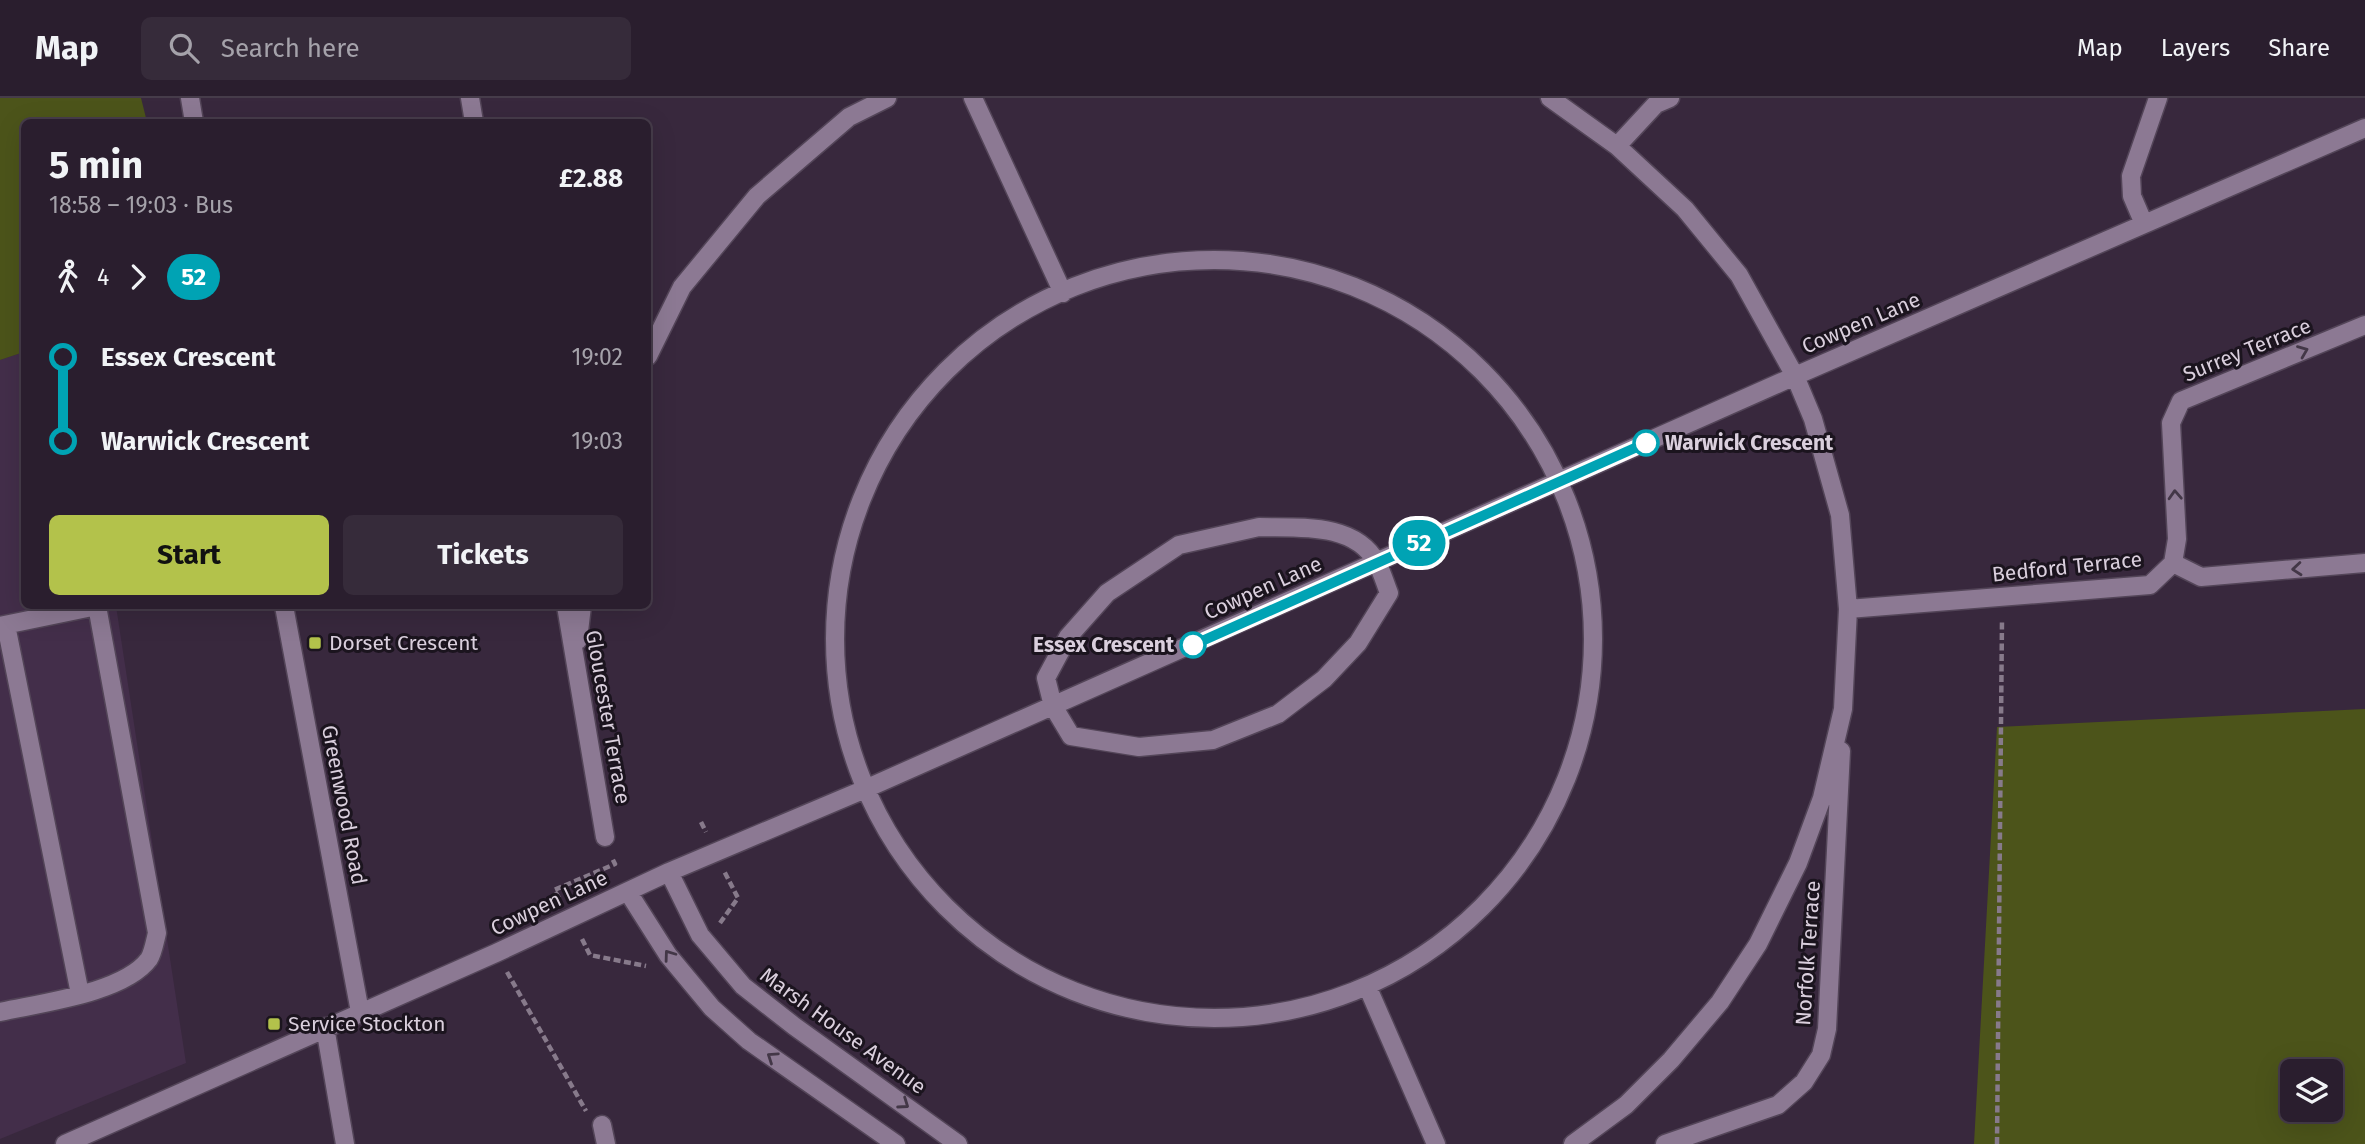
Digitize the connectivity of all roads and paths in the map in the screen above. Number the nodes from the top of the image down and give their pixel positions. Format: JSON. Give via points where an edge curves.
{"nodes":[{"id":1,"x":190,"y":98,"type":"edge"},
{"id":2,"x":470,"y":98,"type":"edge"},
{"id":3,"x":887,"y":98,"type":"edge"},
{"id":4,"x":973,"y":98,"type":"edge"},
{"id":5,"x":1550,"y":98,"type":"edge"},
{"id":6,"x":1670,"y":98,"type":"edge"},
{"id":7,"x":2158,"y":98,"type":"edge"},
{"id":8,"x":194,"y":119,"type":"edge"},
{"id":9,"x":474,"y":119,"type":"edge"},
{"id":10,"x":2365,"y":128,"type":"edge"},
{"id":11,"x":1617,"y":146,"type":"junction"},
{"id":12,"x":2144,"y":224,"type":"junction"},
{"id":13,"x":1063,"y":293,"type":"junction"},
{"id":14,"x":2365,"y":325,"type":"edge"},
{"id":15,"x":651,"y":350,"type":"edge"},
{"id":16,"x":1794,"y":376,"type":"junction"},
{"id":17,"x":1557,"y":482,"type":"junction"},
{"id":18,"x":1377,"y":562,"type":"junction"},
{"id":19,"x":2173,"y":563,"type":"junction"},
{"id":20,"x":2365,"y":564,"type":"edge"},
{"id":21,"x":2003,"y":598,"type":"junction"},
{"id":22,"x":82,"y":609,"type":"edge"},
{"id":23,"x":98,"y":609,"type":"edge"},
{"id":24,"x":285,"y":609,"type":"edge"},
{"id":25,"x":567,"y":609,"type":"edge"},
{"id":26,"x":582,"y":609,"type":"edge"},
{"id":27,"x":1848,"y":609,"type":"junction"},
{"id":28,"x":3,"y":625,"type":"edge"},
{"id":29,"x":576,"y":657,"type":"junction"},
{"id":30,"x":1053,"y":706,"type":"junction"},
{"id":31,"x":1843,"y":709,"type":"junction"},
{"id":32,"x":863,"y":790,"type":"junction"},
{"id":33,"x":605,"y":837,"type":"dead end"},
{"id":34,"x":669,"y":872,"type":"junction"},
{"id":35,"x":628,"y":892,"type":"junction"},
{"id":36,"x":496,"y":953,"type":"junction"},
{"id":37,"x":1368,"y":988,"type":"junction"},
{"id":38,"x":80,"y":994,"type":"junction"},
{"id":39,"x":0,"y":1012,"type":"edge"},
{"id":40,"x":360,"y":1012,"type":"junction"},
{"id":41,"x":325,"y":1027,"type":"junction"},
{"id":42,"x":602,"y":1125,"type":"joint"},
{"id":43,"x":65,"y":1144,"type":"edge"},
{"id":44,"x":345,"y":1144,"type":"edge"},
{"id":45,"x":606,"y":1144,"type":"edge"},
{"id":46,"x":896,"y":1144,"type":"edge"},
{"id":47,"x":958,"y":1144,"type":"edge"},
{"id":48,"x":1436,"y":1144,"type":"edge"},
{"id":49,"x":1573,"y":1144,"type":"edge"},
{"id":50,"x":1665,"y":1144,"type":"edge"},
{"id":51,"x":1997,"y":1144,"type":"edge"}],
"edges":[{"from":1,"to":8,"type":"street"},
{"from":2,"to":9,"type":"street"},
{"from":3,"to":15,"type":"street","via":[[849,117],[757,196],[682,287]]},
{"from":4,"to":13,"type":"street"},
{"from":5,"to":11,"type":"street"},
{"from":6,"to":11,"type":"street","via":[[1656,104]]},
{"from":7,"to":12,"type":"street","via":[[2131,176],[2132,196]]},
{"from":10,"to":12,"type":"street","name":"Cowpen Lane"},
{"from":11,"to":16,"type":"street","via":[[1685,209],[1739,275]]},
{"from":12,"to":16,"type":"street","name":"Cowpen Lane"},
{"from":13,"to":17,"type":"street","via":[[1125,268],[1203,257],[1287,264],[1361,285],[1430,322],[1479,368],[1539,442]]},
{"from":13,"to":32,"type":"street","via":[[1012,318],[953,362],[891,437],[858,507],[838,597],[836,679]]},
{"from":19,"to":14,"type":"street","name":"Surrey Terrace","one_way":true,"via":[[2178,539],[2171,423],[2181,401]]},
{"from":16,"to":17,"type":"street","name":"Cowpen Lane"},
{"from":16,"to":27,"type":"street","via":[[1813,419],[1840,515]]},
{"from":17,"to":18,"type":"street","name":"Cowpen Lane"},
{"from":17,"to":37,"type":"street","via":[[1579,536],[1594,598],[1588,701],[1572,760],[1552,813],[1522,860],[1481,908],[1444,940]]},
{"from":18,"to":30,"type":"street","name":"Cowpen Lane"},
{"from":18,"to":30,"type":"street","name":"Cowpen Lane","via":[[1357,540],[1319,528],[1259,527],[1180,545],[1107,593],[1068,637],[1046,678]]},
{"from":18,"to":30,"type":"street","name":"Cowpen Lane","via":[[1389,593],[1358,643],[1324,679],[1278,714],[1213,740],[1139,747],[1071,736]]},
{"from":20,"to":19,"type":"street","name":"Bedford Terrace","one_way":true,"via":[[2201,577]]},
{"from":19,"to":21,"type":"street","name":"Bedford Terrace","via":[[2150,585]]},
{"from":21,"to":27,"type":"street","name":"Bedford Terrace"},
{"from":21,"to":51,"type":"path"},
{"from":22,"to":28,"type":"street"},
{"from":23,"to":38,"type":"street","via":[[157,933],[150,958],[135,973]]},
{"from":24,"to":40,"type":"street","name":"Greenwood Road"},
{"from":25,"to":29,"type":"street","name":"Gloucester Terrace"},
{"from":26,"to":29,"type":"street"},
{"from":27,"to":31,"type":"street"},
{"from":28,"to":38,"type":"street"},
{"from":29,"to":33,"type":"street","name":"Gloucester Terrace"},
{"from":30,"to":32,"type":"street","name":"Cowpen Lane"},
{"from":31,"to":49,"type":"street","via":[[1822,798],[1798,863],[1758,944],[1720,1002],[1671,1060],[1626,1105]]},
{"from":31,"to":50,"type":"street","name":"Norfolk Terrace","via":[[1827,1029],[1821,1055],[1804,1082],[1778,1105]]},
{"from":32,"to":34,"type":"street","name":"Cowpen Lane"},
{"from":32,"to":37,"type":"street","via":[[906,869],[942,908],[996,951],[1041,978],[1097,1002],[1154,1016],[1264,1016]]},
{"from":34,"to":35,"type":"street","name":"Cowpen Lane"},
{"from":34,"to":47,"type":"street","name":"Marsh House Avenue","one_way":true,"via":[[700,935],[743,986]]},
{"from":35,"to":36,"type":"street","name":"Cowpen Lane"},
{"from":46,"to":35,"type":"street","one_way":true,"via":[[749,1041],[712,1008],[668,955]]},
{"from":36,"to":40,"type":"street","name":"Cowpen Lane"},
{"from":36,"to":42,"type":"path","via":[[587,1114]]},
{"from":37,"to":48,"type":"street"},
{"from":38,"to":39,"type":"street"},
{"from":40,"to":41,"type":"street","name":"Cowpen Lane"},
{"from":41,"to":43,"type":"street","name":"Cowpen Lane"},
{"from":41,"to":44,"type":"street"},
{"from":42,"to":45,"type":"street"}]}
